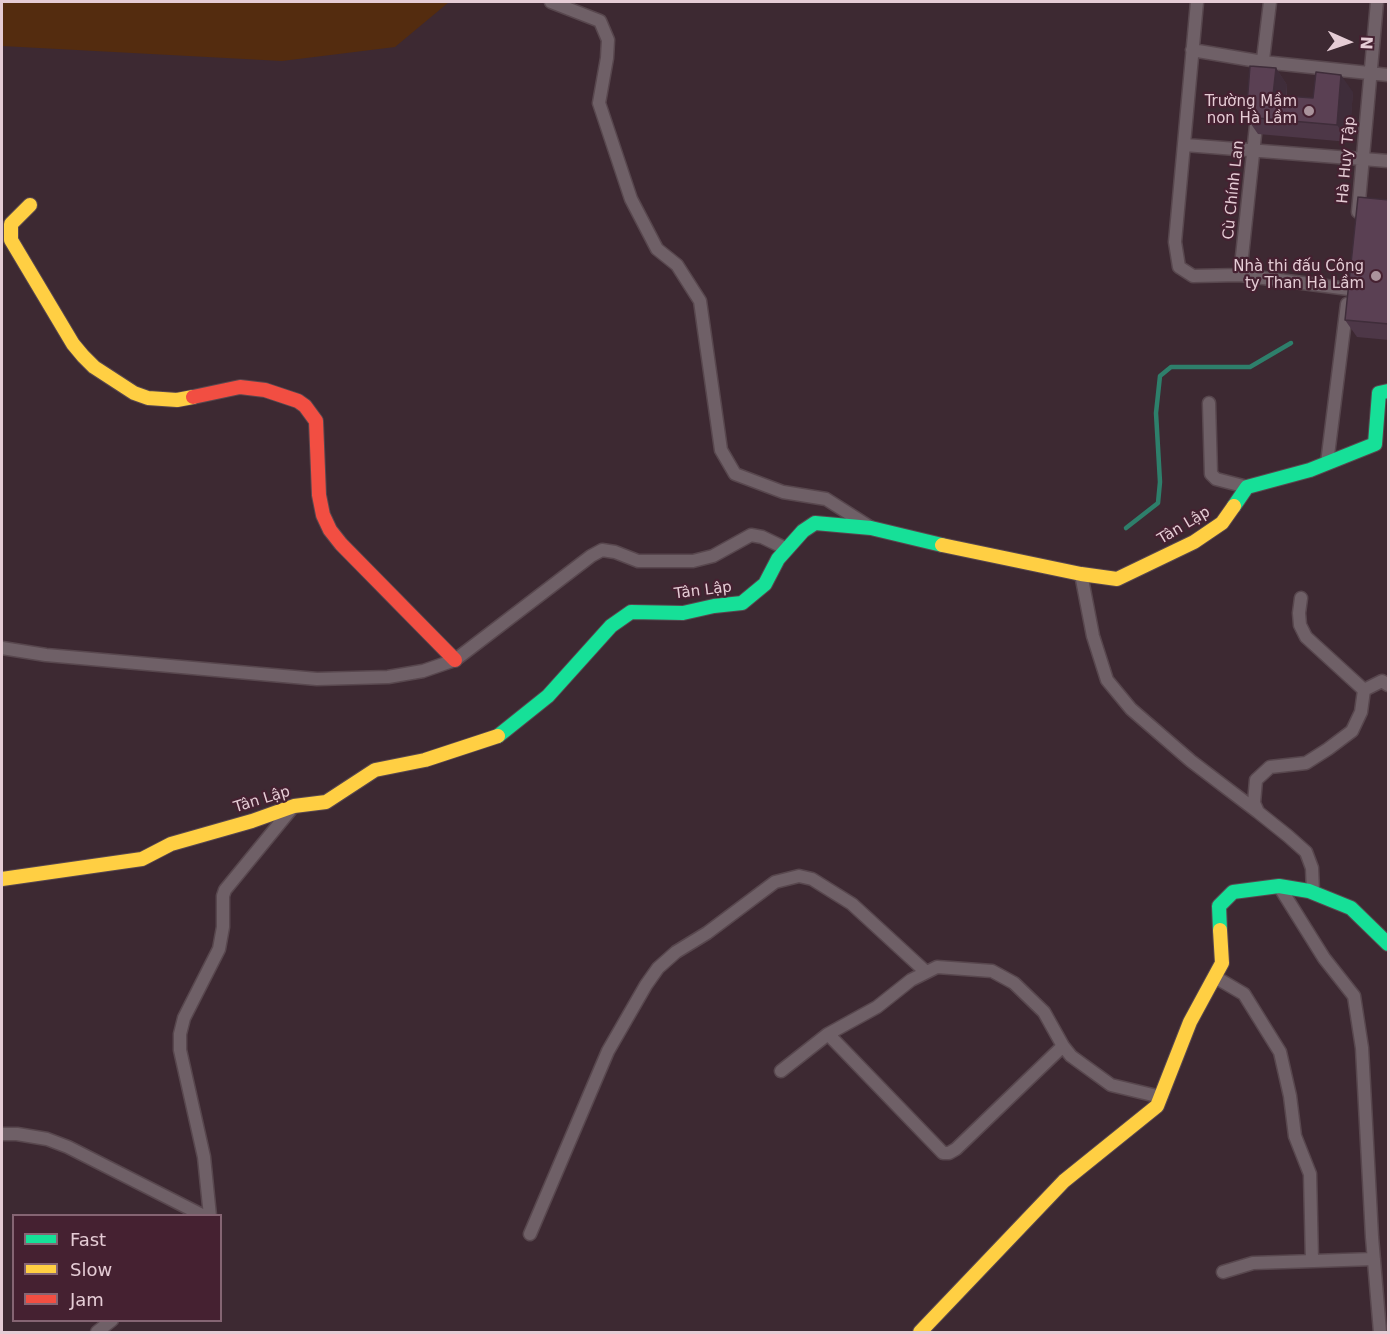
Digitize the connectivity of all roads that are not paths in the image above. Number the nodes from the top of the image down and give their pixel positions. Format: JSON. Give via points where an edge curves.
{"nodes":[{"id":1,"x":551,"y":2,"type":"edge"},
{"id":2,"x":1197,"y":2,"type":"edge"},
{"id":3,"x":1270,"y":2,"type":"edge"},
{"id":4,"x":1377,"y":2,"type":"edge"},
{"id":5,"x":1192,"y":50,"type":"junction"},
{"id":6,"x":1263,"y":62,"type":"junction"},
{"id":7,"x":1370,"y":72,"type":"junction"},
{"id":8,"x":1389,"y":75,"type":"edge"},
{"id":9,"x":1185,"y":145,"type":"junction"},
{"id":10,"x":1253,"y":150,"type":"junction"},
{"id":11,"x":1362,"y":159,"type":"junction"},
{"id":12,"x":1389,"y":161,"type":"edge"},
{"id":13,"x":30,"y":205,"type":"dead end"},
{"id":14,"x":1356,"y":228,"type":"edge"},
{"id":15,"x":1240,"y":275,"type":"junction"},
{"id":16,"x":1389,"y":391,"type":"edge"},
{"id":17,"x":1209,"y":403,"type":"dead end"},
{"id":18,"x":1327,"y":463,"type":"junction"},
{"id":19,"x":1246,"y":487,"type":"junction"},
{"id":20,"x":871,"y":528,"type":"junction"},
{"id":21,"x":787,"y":549,"type":"junction"},
{"id":22,"x":1081,"y":574,"type":"junction"},
{"id":23,"x":1302,"y":598,"type":"dead end"},
{"id":24,"x":2,"y":648,"type":"edge"},
{"id":25,"x":455,"y":660,"type":"junction"},
{"id":26,"x":1389,"y":685,"type":"edge"},
{"id":27,"x":1364,"y":690,"type":"junction"},
{"id":28,"x":294,"y":806,"type":"junction"},
{"id":29,"x":1258,"y":813,"type":"junction"},
{"id":30,"x":2,"y":879,"type":"edge"},
{"id":31,"x":1280,"y":886,"type":"junction"},
{"id":32,"x":1313,"y":892,"type":"junction"},
{"id":33,"x":1389,"y":944,"type":"edge"},
{"id":34,"x":926,"y":972,"type":"junction"},
{"id":35,"x":1215,"y":977,"type":"junction"},
{"id":36,"x":828,"y":1034,"type":"junction"},
{"id":37,"x":1063,"y":1046,"type":"junction"},
{"id":38,"x":781,"y":1071,"type":"dead end"},
{"id":39,"x":1161,"y":1097,"type":"junction"},
{"id":40,"x":2,"y":1134,"type":"edge"},
{"id":41,"x":202,"y":1214,"type":"edge"},
{"id":42,"x":210,"y":1214,"type":"edge"},
{"id":43,"x":530,"y":1234,"type":"dead end"},
{"id":44,"x":1374,"y":1259,"type":"junction"},
{"id":45,"x":1312,"y":1261,"type":"junction"},
{"id":46,"x":1223,"y":1272,"type":"dead end"},
{"id":47,"x":109,"y":1322,"type":"edge"},
{"id":48,"x":96,"y":1332,"type":"edge"},
{"id":49,"x":920,"y":1332,"type":"edge"},
{"id":50,"x":1380,"y":1332,"type":"edge"}],
"edges":[{"from":1,"to":20,"type":"street","via":[[600,21],[608,40],[598,103],[631,199],[657,249],[677,265],[700,301],[721,450],[735,474],[783,492],[826,499]]},
{"from":2,"to":5,"type":"street"},
{"from":3,"to":6,"type":"street","name":"Cù Chính Lan"},
{"from":4,"to":7,"type":"street","name":"Hà Huy Tập"},
{"from":5,"to":6,"type":"street"},
{"from":5,"to":9,"type":"street"},
{"from":6,"to":7,"type":"street"},
{"from":6,"to":10,"type":"street","name":"Cù Chính Lan"},
{"from":7,"to":8,"type":"street"},
{"from":7,"to":11,"type":"street","name":"Hà Huy Tập"},
{"from":9,"to":10,"type":"street"},
{"from":9,"to":15,"type":"street","via":[[1175,242],[1179,267],[1193,276]]},
{"from":10,"to":11,"type":"street"},
{"from":10,"to":15,"type":"street","name":"Cù Chính Lan"},
{"from":11,"to":12,"type":"street"},
{"from":11,"to":14,"type":"street","name":"Hà Huy Tập"},
{"from":13,"to":25,"type":"street","via":[[11,224],[11,240],[83,356],[134,393],[148,398],[177,400],[226,389],[253,388],[305,406],[316,421],[319,495],[330,531]]},
{"from":15,"to":18,"type":"street","via":[[1350,284]]},
{"from":16,"to":18,"type":"street","via":[[1379,393],[1375,444]]},
{"from":17,"to":19,"type":"street","via":[[1211,474]]},
{"from":18,"to":19,"type":"street"},
{"from":19,"to":22,"type":"street","name":"Tân Lập","via":[[1222,523],[1194,542],[1117,579]]},
{"from":20,"to":21,"type":"street","name":"Tân Lập","via":[[815,524]]},
{"from":20,"to":22,"type":"street","name":"Tân Lập"},
{"from":21,"to":25,"type":"street","via":[[751,535],[714,556],[693,561],[638,561],[602,550]]},
{"from":21,"to":28,"type":"street","name":"Tân Lập","via":[[765,584],[742,603],[683,613],[631,612],[611,626],[548,696],[500,735],[425,760],[375,770],[326,802]]},
{"from":22,"to":29,"type":"street","via":[[1093,636],[1107,680],[1131,709]]},
{"from":23,"to":27,"type":"street","via":[[1300,625],[1306,637]]},
{"from":24,"to":25,"type":"street","via":[[46,656],[317,679],[388,677]]},
{"from":26,"to":27,"type":"street","via":[[1382,681]]},
{"from":27,"to":29,"type":"street","via":[[1361,712],[1352,731],[1306,764],[1270,767],[1256,780],[1254,803]]},
{"from":28,"to":30,"type":"street","name":"Tân Lập","via":[[171,844],[142,859]]},
{"from":28,"to":42,"type":"street","via":[[225,890],[219,949],[184,1018],[180,1034],[180,1050],[204,1157]]},
{"from":29,"to":32,"type":"street","via":[[1306,852],[1312,868]]},
{"from":31,"to":32,"type":"street"},
{"from":31,"to":35,"type":"street","via":[[1233,892],[1220,906],[1222,963]]},
{"from":31,"to":44,"type":"street","via":[[1324,957],[1354,996],[1362,1048]]},
{"from":32,"to":33,"type":"street","via":[[1351,908]]},
{"from":34,"to":36,"type":"street","via":[[877,1007]]},
{"from":34,"to":37,"type":"street","via":[[937,967],[992,971],[1014,983],[1044,1012]]},
{"from":34,"to":43,"type":"street","via":[[852,904],[812,879],[799,876],[775,882],[676,952],[646,985],[608,1051]]},
{"from":35,"to":39,"type":"street","via":[[1190,1022]]},
{"from":35,"to":45,"type":"street","via":[[1244,994],[1280,1052],[1295,1136],[1310,1174]]},
{"from":36,"to":37,"type":"street","via":[[943,1153],[956,1149]]},
{"from":36,"to":38,"type":"street"},
{"from":37,"to":39,"type":"street","via":[[1111,1085]]},
{"from":39,"to":49,"type":"street","via":[[1157,1106],[1064,1181]]},
{"from":40,"to":41,"type":"street","via":[[47,1139],[68,1147]]},
{"from":44,"to":45,"type":"street"},
{"from":44,"to":50,"type":"street"},
{"from":45,"to":46,"type":"street","via":[[1253,1263]]},
{"from":47,"to":48,"type":"street"}]}
